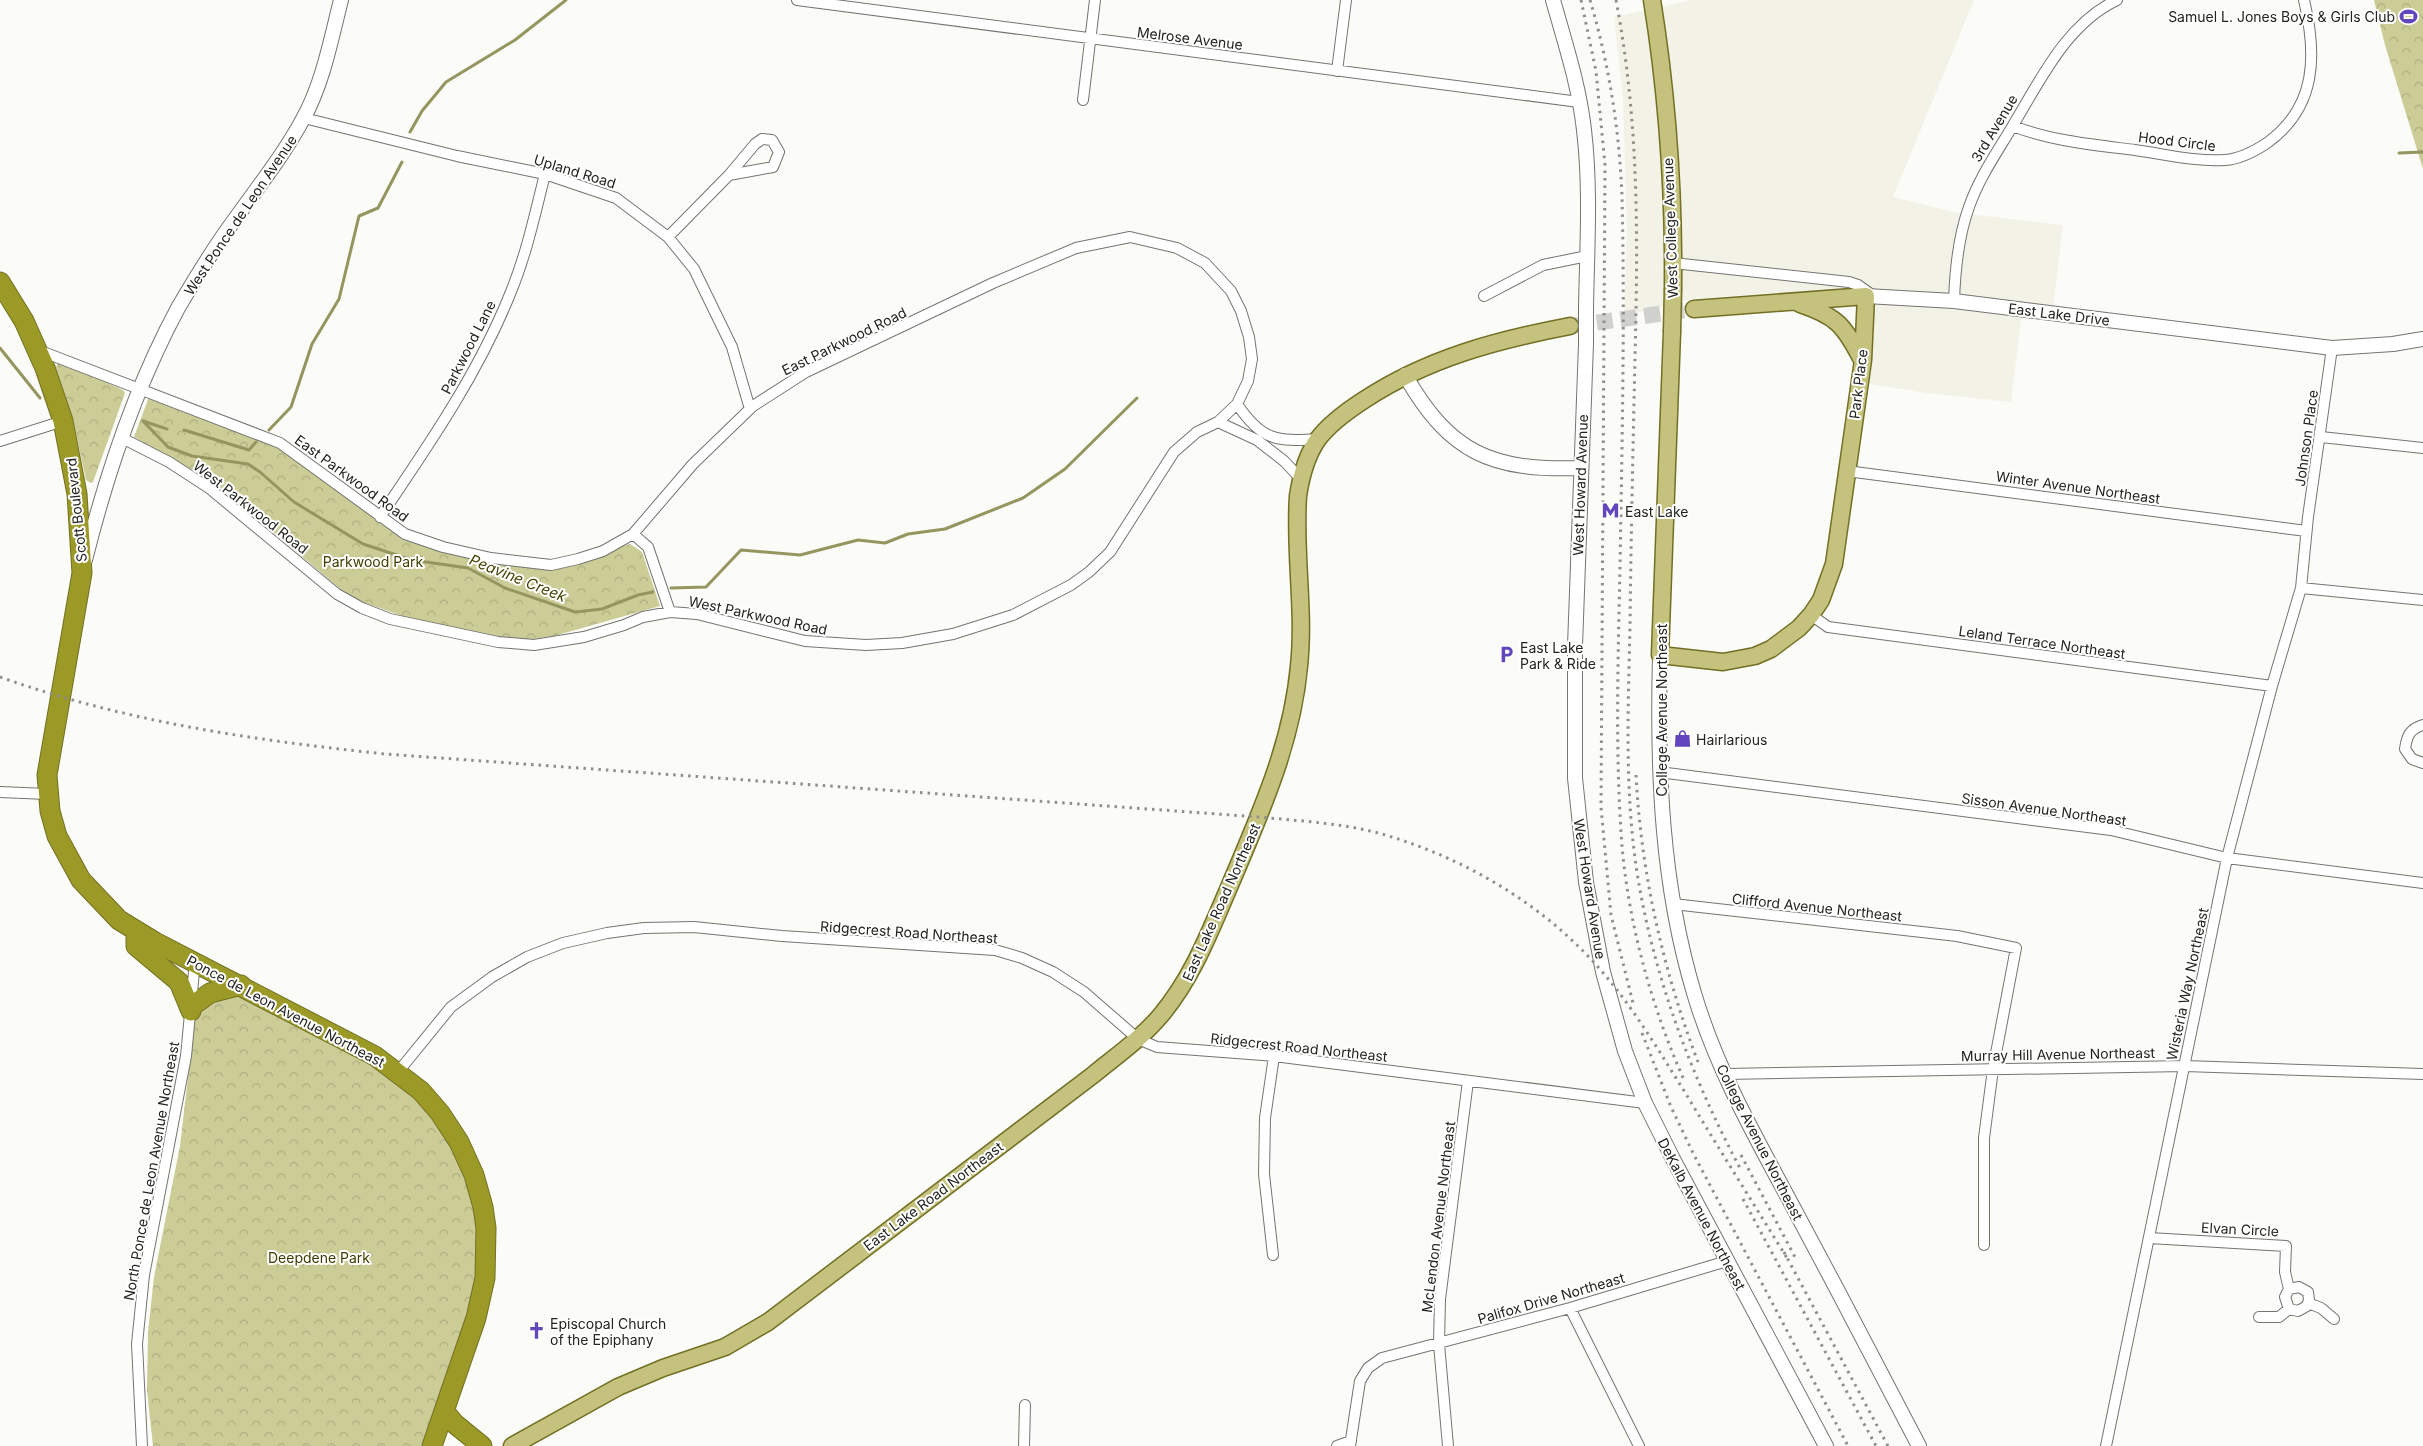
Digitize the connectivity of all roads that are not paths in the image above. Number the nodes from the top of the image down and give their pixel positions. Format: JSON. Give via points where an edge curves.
{"nodes":[{"id":1,"x":341,"y":0,"type":"edge"},
{"id":2,"x":797,"y":0,"type":"edge"},
{"id":3,"x":1095,"y":0,"type":"edge"},
{"id":4,"x":1346,"y":0,"type":"edge"},
{"id":5,"x":1553,"y":0,"type":"edge"},
{"id":6,"x":1652,"y":0,"type":"edge"},
{"id":7,"x":2117,"y":0,"type":"edge"},
{"id":8,"x":2304,"y":0,"type":"edge"},
{"id":9,"x":1090,"y":40,"type":"junction"},
{"id":10,"x":1337,"y":71,"type":"junction"},
{"id":11,"x":1083,"y":100,"type":"dead end"},
{"id":12,"x":1579,"y":102,"type":"junction"},
{"id":13,"x":304,"y":118,"type":"junction"},
{"id":14,"x":2013,"y":126,"type":"junction"},
{"id":15,"x":545,"y":174,"type":"junction"},
{"id":16,"x":729,"y":175,"type":"junction"},
{"id":17,"x":668,"y":237,"type":"junction"},
{"id":18,"x":1587,"y":256,"type":"junction"},
{"id":19,"x":1673,"y":262,"type":"junction"},
{"id":20,"x":0,"y":282,"type":"edge"},
{"id":21,"x":1484,"y":296,"type":"dead end"},
{"id":22,"x":1870,"y":296,"type":"junction"},
{"id":23,"x":1791,"y":301,"type":"junction"},
{"id":24,"x":1954,"y":301,"type":"junction"},
{"id":25,"x":1694,"y":309,"type":"tunnel mouth"},
{"id":26,"x":1570,"y":326,"type":"tunnel mouth"},
{"id":27,"x":2423,"y":339,"type":"edge"},
{"id":28,"x":2332,"y":348,"type":"junction"},
{"id":29,"x":37,"y":350,"type":"junction"},
{"id":30,"x":1862,"y":360,"type":"junction"},
{"id":31,"x":1405,"y":376,"type":"junction"},
{"id":32,"x":140,"y":388,"type":"junction"},
{"id":33,"x":1237,"y":404,"type":"junction"},
{"id":34,"x":750,"y":409,"type":"junction"},
{"id":35,"x":63,"y":421,"type":"junction"},
{"id":36,"x":1218,"y":422,"type":"junction"},
{"id":37,"x":120,"y":437,"type":"junction"},
{"id":38,"x":2321,"y":437,"type":"junction"},
{"id":39,"x":1318,"y":439,"type":"junction"},
{"id":40,"x":0,"y":441,"type":"edge"},
{"id":41,"x":2423,"y":448,"type":"edge"},
{"id":42,"x":1669,"y":456,"type":"joint"},
{"id":43,"x":1581,"y":468,"type":"junction"},
{"id":44,"x":1847,"y":471,"type":"junction"},
{"id":45,"x":1301,"y":479,"type":"junction"},
{"id":46,"x":380,"y":517,"type":"junction"},
{"id":47,"x":2306,"y":531,"type":"junction"},
{"id":48,"x":633,"y":534,"type":"junction"},
{"id":49,"x":82,"y":573,"type":"junction"},
{"id":50,"x":2301,"y":588,"type":"junction"},
{"id":51,"x":2423,"y":600,"type":"edge"},
{"id":52,"x":670,"y":612,"type":"junction"},
{"id":53,"x":1811,"y":615,"type":"junction"},
{"id":54,"x":1660,"y":656,"type":"junction"},
{"id":55,"x":2272,"y":686,"type":"junction"},
{"id":56,"x":62,"y":687,"type":"joint"},
{"id":57,"x":2423,"y":725,"type":"edge"},
{"id":58,"x":2423,"y":763,"type":"edge"},
{"id":59,"x":1659,"y":772,"type":"junction"},
{"id":60,"x":0,"y":792,"type":"edge"},
{"id":61,"x":47,"y":794,"type":"junction"},
{"id":62,"x":2227,"y":858,"type":"junction"},
{"id":63,"x":2423,"y":883,"type":"edge"},
{"id":64,"x":1674,"y":904,"type":"junction"},
{"id":65,"x":136,"y":932,"type":"junction"},
{"id":66,"x":195,"y":961,"type":"junction"},
{"id":67,"x":1602,"y":972,"type":"joint"},
{"id":68,"x":241,"y":985,"type":"junction"},
{"id":69,"x":192,"y":1009,"type":"junction"},
{"id":70,"x":1138,"y":1039,"type":"junction"},
{"id":71,"x":1274,"y":1056,"type":"junction"},
{"id":72,"x":2184,"y":1066,"type":"junction"},
{"id":73,"x":1993,"y":1069,"type":"junction"},
{"id":74,"x":398,"y":1072,"type":"junction"},
{"id":75,"x":1724,"y":1074,"type":"junction"},
{"id":76,"x":2423,"y":1074,"type":"edge"},
{"id":77,"x":1468,"y":1081,"type":"junction"},
{"id":78,"x":1646,"y":1103,"type":"junction"},
{"id":79,"x":2149,"y":1238,"type":"junction"},
{"id":80,"x":1984,"y":1245,"type":"dead end"},
{"id":81,"x":1273,"y":1255,"type":"dead end"},
{"id":82,"x":1727,"y":1262,"type":"junction"},
{"id":83,"x":2289,"y":1289,"type":"junction"},
{"id":84,"x":2308,"y":1303,"type":"junction"},
{"id":85,"x":1570,"y":1308,"type":"junction"},
{"id":86,"x":2289,"y":1309,"type":"junction"},
{"id":87,"x":2259,"y":1317,"type":"dead end"},
{"id":88,"x":2334,"y":1319,"type":"dead end"},
{"id":89,"x":1439,"y":1344,"type":"junction"},
{"id":90,"x":1025,"y":1405,"type":"dead end"},
{"id":91,"x":444,"y":1412,"type":"junction"},
{"id":92,"x":1351,"y":1444,"type":"edge"},
{"id":93,"x":142,"y":1446,"type":"edge"},
{"id":94,"x":432,"y":1446,"type":"edge"},
{"id":95,"x":482,"y":1446,"type":"edge"},
{"id":96,"x":512,"y":1446,"type":"edge"},
{"id":97,"x":1024,"y":1446,"type":"edge"},
{"id":98,"x":1337,"y":1446,"type":"edge"},
{"id":99,"x":1448,"y":1446,"type":"edge"},
{"id":100,"x":1639,"y":1446,"type":"edge"},
{"id":101,"x":1826,"y":1446,"type":"edge"},
{"id":102,"x":1919,"y":1446,"type":"edge"},
{"id":103,"x":2106,"y":1446,"type":"edge"}],
"edges":[{"from":1,"to":13,"type":"main road","name":"West Ponce de Leon Avenue","via":[[319,80]]},
{"from":2,"to":9,"type":"street","name":"Melrose Avenue"},
{"from":3,"to":9,"type":"street"},
{"from":4,"to":10,"type":"street"},
{"from":5,"to":12,"type":"main road","name":"West Howard Avenue"},
{"from":6,"to":19,"type":"main road","name":"West College Avenue","via":[[1659,47]]},
{"from":7,"to":14,"type":"street","name":"3rd Avenue","via":[[2078,29],[2040,78]]},
{"from":8,"to":14,"type":"street","name":"Hood Circle","via":[[2310,26],[2312,66],[2308,91],[2295,115],[2279,134],[2255,152],[2226,160],[2195,158],[2102,146]]},
{"from":9,"to":10,"type":"street","name":"Melrose Avenue"},
{"from":9,"to":11,"type":"street"},
{"from":10,"to":12,"type":"street","name":"Melrose Avenue"},
{"from":12,"to":18,"type":"main road","name":"West Howard Avenue","via":[[1586,154]]},
{"from":13,"to":15,"type":"street","name":"Upland Road"},
{"from":13,"to":32,"type":"main road","name":"West Ponce de Leon Avenue","via":[[279,160],[200,271],[175,314]]},
{"from":14,"to":24,"type":"street","name":"3rd Avenue","via":[[1980,178],[1968,209],[1960,242]]},
{"from":15,"to":17,"type":"street","name":"Upland Road","via":[[616,198]]},
{"from":15,"to":46,"type":"street","name":"Parkwood Lane","via":[[511,293],[489,341],[450,413]]},
{"from":16,"to":16,"type":"street","via":[[762,139],[776,144],[780,152],[773,166]]},
{"from":16,"to":17,"type":"street"},
{"from":17,"to":34,"type":"street","name":"Upland Road","via":[[694,269],[732,346]]},
{"from":18,"to":21,"type":"street","via":[[1543,265]]},
{"from":18,"to":43,"type":"main road","name":"West Howard Avenue","bridge":true},
{"from":19,"to":22,"type":"street","via":[[1849,282]]},
{"from":19,"to":42,"type":"main road","name":"West College Avenue","bridge":true},
{"from":20,"to":29,"type":"highway","name":"Scott Boulevard"},
{"from":22,"to":23,"type":"main road","name":"East Lake Drive"},
{"from":22,"to":24,"type":"main road","name":"East Lake Drive"},
{"from":22,"to":30,"type":"main road","name":"Park Place"},
{"from":23,"to":25,"type":"main road","name":"East Lake Drive"},
{"from":23,"to":30,"type":"main road","via":[[1825,312],[1841,325]]},
{"from":24,"to":28,"type":"main road","name":"East Lake Drive"},
{"from":26,"to":31,"type":"main road","name":"East Lake Road Northeast","via":[[1466,351]]},
{"from":27,"to":28,"type":"main road","name":"East Lake Drive"},
{"from":28,"to":38,"type":"street","name":"Johnson Place"},
{"from":29,"to":32,"type":"street","name":"East Parkwood Road"},
{"from":29,"to":35,"type":"highway","name":"Scott Boulevard"},
{"from":30,"to":44,"type":"main road","name":"Park Place"},
{"from":31,"to":39,"type":"main road","name":"East Lake Road Northeast","via":[[1348,411]]},
{"from":31,"to":43,"type":"main road","via":[[1435,420],[1472,450],[1512,466]]},
{"from":32,"to":37,"type":"main road","name":"West Ponce de Leon Avenue"},
{"from":32,"to":46,"type":"street","name":"East Parkwood Road","via":[[280,443]]},
{"from":33,"to":34,"type":"street","name":"East Parkwood Road","via":[[1248,381],[1252,359],[1247,325],[1231,291],[1205,263],[1177,248],[1130,237],[1076,248],[1017,272],[806,372]]},
{"from":33,"to":36,"type":"street","name":"West Parkwood Road"},
{"from":33,"to":39,"type":"street","via":[[1249,421],[1267,436],[1293,441]]},
{"from":34,"to":48,"type":"street","name":"East Parkwood Road","via":[[693,464]]},
{"from":35,"to":40,"type":"street"},
{"from":35,"to":49,"type":"highway","name":"Scott Boulevard","via":[[76,487]]},
{"from":36,"to":45,"type":"street","via":[[1257,440]]},
{"from":36,"to":52,"type":"street","name":"West Parkwood Road","via":[[1197,432],[1174,452],[1128,527],[1100,563],[1071,585],[1013,615],[930,639],[866,645],[806,641],[696,614]]},
{"from":37,"to":49,"type":"main road","name":"West Ponce de Leon Avenue"},
{"from":37,"to":52,"type":"street","name":"West Parkwood Road","via":[[169,462],[209,488],[336,594],[390,619],[498,642],[534,645],[584,637],[642,617]]},
{"from":38,"to":41,"type":"street"},
{"from":38,"to":47,"type":"street","name":"Johnson Place"},
{"from":39,"to":45,"type":"main road","name":"East Lake Road Northeast"},
{"from":42,"to":54,"type":"main road","name":"College Avenue Northeast"},
{"from":43,"to":67,"type":"main road","name":"West Howard Avenue","via":[[1574,778],[1586,882]]},
{"from":44,"to":47,"type":"street","name":"Winter Avenue Northeast"},
{"from":44,"to":53,"type":"main road","name":"Park Place","via":[[1834,564],[1828,584]]},
{"from":45,"to":70,"type":"main road","name":"East Lake Road Northeast","via":[[1296,513],[1300,666],[1286,742],[1259,817],[1191,972],[1160,1016]]},
{"from":46,"to":48,"type":"street","name":"East Parkwood Road","via":[[405,534],[443,547],[551,565],[603,551]]},
{"from":47,"to":50,"type":"street","name":"Wisteria Way Northeast"},
{"from":48,"to":52,"type":"street","via":[[648,546]]},
{"from":49,"to":56,"type":"highway","name":"West Ponce de Leon Avenue"},
{"from":50,"to":51,"type":"street"},
{"from":50,"to":55,"type":"street","name":"Wisteria Way Northeast"},
{"from":53,"to":54,"type":"main road","name":"Park Place","via":[[1771,649],[1738,661]]},
{"from":53,"to":55,"type":"street","name":"Leland Terrace Northeast","via":[[1828,627]]},
{"from":54,"to":59,"type":"main road","name":"College Avenue Northeast"},
{"from":55,"to":62,"type":"street","name":"Wisteria Way Northeast"},
{"from":56,"to":61,"type":"highway","name":"Ponce de Leon Avenue Northeast","via":[[47,773]]},
{"from":57,"to":58,"type":"street","via":[[2412,729],[2406,738],[2405,749],[2412,759]]},
{"from":59,"to":62,"type":"street","name":"Sisson Avenue Northeast","via":[[2111,830]]},
{"from":59,"to":64,"type":"main road","name":"College Avenue Northeast","via":[[1665,849]]},
{"from":60,"to":61,"type":"street"},
{"from":61,"to":65,"type":"highway","name":"Ponce de Leon Avenue Northeast","via":[[57,836],[71,865],[105,908]]},
{"from":62,"to":63,"type":"street","name":"Sisson Avenue Northeast"},
{"from":62,"to":72,"type":"street","name":"Wisteria Way Northeast"},
{"from":64,"to":73,"type":"street","name":"Clifford Avenue Northeast","via":[[1957,936],[2016,948]]},
{"from":64,"to":75,"type":"main road","name":"College Avenue Northeast","via":[[1694,993]]},
{"from":65,"to":66,"type":"highway","name":"Ponce de Leon Avenue Northeast"},
{"from":65,"to":69,"type":"highway","via":[[136,946],[179,982]]},
{"from":66,"to":68,"type":"highway","name":"Ponce de Leon Avenue Northeast"},
{"from":66,"to":69,"type":"street","name":"North Ponce de Leon Avenue Northeast"},
{"from":67,"to":78,"type":"main road","name":"DeKalb Avenue Northeast","via":[[1625,1051]]},
{"from":68,"to":69,"type":"highway","via":[[210,993]]},
{"from":68,"to":74,"type":"highway","name":"Ponce de Leon Avenue Northeast"},
{"from":69,"to":93,"type":"street","name":"North Ponce de Leon Avenue Northeast","via":[[183,1075],[144,1275],[137,1344]]},
{"from":70,"to":71,"type":"street","name":"Ridgecrest Road Northeast","via":[[1157,1047]]},
{"from":70,"to":74,"type":"street","name":"Ridgecrest Road Northeast","via":[[1084,992],[1053,972],[994,950],[694,928],[644,928],[563,943],[492,977],[451,1007]]},
{"from":70,"to":96,"type":"main road","name":"East Lake Road Northeast","via":[[761,1326],[725,1347],[618,1387]]},
{"from":71,"to":77,"type":"street","name":"Ridgecrest Road Northeast"},
{"from":71,"to":81,"type":"street","via":[[1265,1118],[1264,1174]]},
{"from":72,"to":73,"type":"street","name":"Murray Hill Avenue Northeast"},
{"from":72,"to":76,"type":"street","name":"Murray Hill Avenue Northeast"},
{"from":72,"to":79,"type":"street","name":"Wisteria Way Northeast"},
{"from":73,"to":75,"type":"street","name":"Murray Hill Avenue Northeast"},
{"from":73,"to":80,"type":"street","via":[[1984,1138]]},
{"from":74,"to":91,"type":"highway","name":"Ponce de Leon Avenue Northeast","via":[[431,1102],[459,1142],[474,1175],[486,1228],[486,1264],[481,1298]]},
{"from":75,"to":102,"type":"main road","name":"College Avenue Northeast"},
{"from":77,"to":78,"type":"street","name":"Ridgecrest Road Northeast"},
{"from":77,"to":89,"type":"street","name":"McLendon Avenue Northeast","via":[[1440,1299]]},
{"from":78,"to":82,"type":"main road","name":"DeKalb Avenue Northeast"},
{"from":79,"to":83,"type":"street","name":"Elvan Circle","via":[[2286,1246],[2285,1272]]},
{"from":79,"to":103,"type":"street","name":"Wisteria Way Northeast"},
{"from":82,"to":85,"type":"street","name":"Palifox Drive Northeast"},
{"from":82,"to":101,"type":"main road","name":"DeKalb Avenue Northeast"},
{"from":83,"to":84,"type":"street","via":[[2299,1288],[2308,1292]]},
{"from":83,"to":86,"type":"street","name":"Elvan Circle","via":[[2285,1297]]},
{"from":84,"to":86,"type":"street","via":[[2298,1311]]},
{"from":84,"to":88,"type":"street","via":[[2321,1308]]},
{"from":85,"to":89,"type":"street","name":"Palifox Drive Northeast"},
{"from":85,"to":100,"type":"street"},
{"from":86,"to":87,"type":"street","via":[[2279,1317]]},
{"from":89,"to":92,"type":"street","name":"Palifox Drive Northeast","via":[[1382,1358],[1368,1368],[1360,1381]]},
{"from":89,"to":99,"type":"street","name":"McLendon Avenue Northeast"},
{"from":90,"to":97,"type":"street"},
{"from":91,"to":94,"type":"highway","name":"Ponce de Leon Avenue Northeast"},
{"from":91,"to":95,"type":"highway"},
{"from":92,"to":98,"type":"street"}]}
